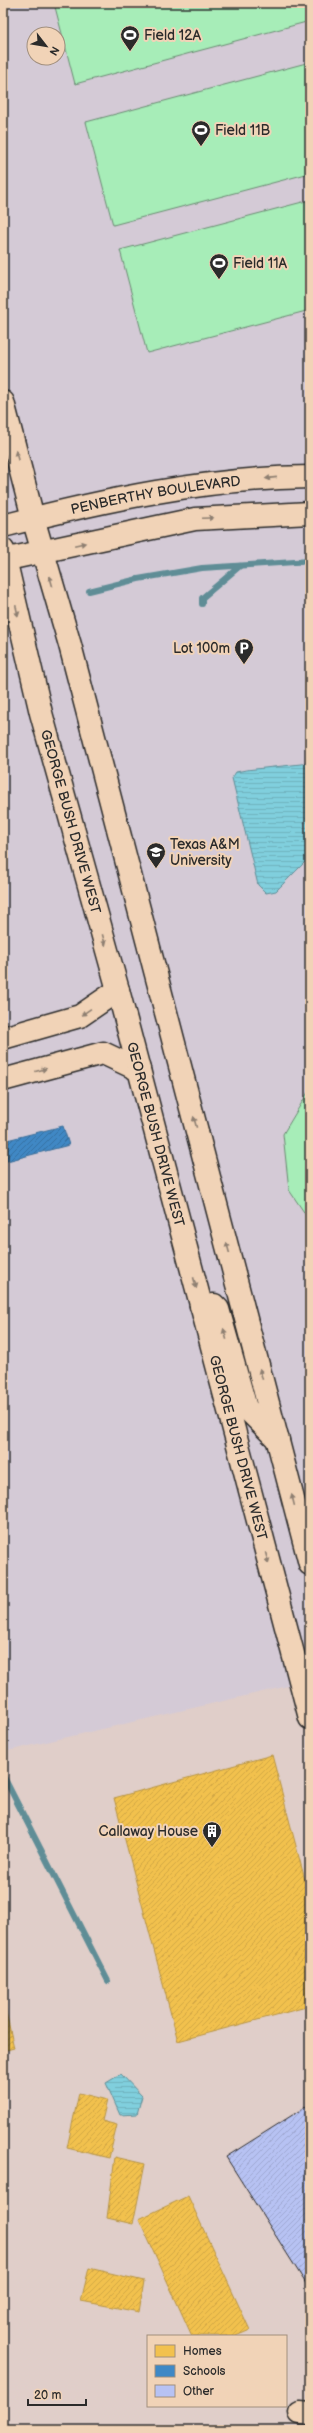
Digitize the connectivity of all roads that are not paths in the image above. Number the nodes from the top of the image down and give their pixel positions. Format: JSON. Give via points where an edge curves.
{"nodes":[{"id":1,"x":3,"y":402,"type":"edge"},
{"id":2,"x":310,"y":477,"type":"edge"},
{"id":3,"x":310,"y":513,"type":"edge"},
{"id":4,"x":33,"y":518,"type":"junction"},
{"id":5,"x":3,"y":526,"type":"edge"},
{"id":6,"x":42,"y":552,"type":"junction"},
{"id":7,"x":4,"y":557,"type":"edge"},
{"id":8,"x":118,"y":990,"type":"junction"},
{"id":9,"x":3,"y":1038,"type":"edge"},
{"id":10,"x":139,"y":1070,"type":"junction"},
{"id":11,"x":3,"y":1080,"type":"edge"},
{"id":12,"x":201,"y":1306,"type":"junction"},
{"id":13,"x":278,"y":1441,"type":"junction"},
{"id":14,"x":310,"y":1564,"type":"edge"},
{"id":15,"x":310,"y":1718,"type":"edge"}],
"edges":[{"from":4,"to":1,"type":"main road","one_way":true},
{"from":2,"to":4,"type":"main road","name":"PENBERTHY BOULEVARD","one_way":true,"via":[[279,477],[166,489]]},
{"from":6,"to":3,"type":"main road","name":"PENBERTHY BOULEVARD","one_way":true,"via":[[195,519]]},
{"from":4,"to":5,"type":"main road","name":"PENBERTHY BOULEVARD"},
{"from":4,"to":6,"type":"main road"},
{"from":6,"to":7,"type":"main road","name":"PENBERTHY BOULEVARD"},
{"from":13,"to":6,"type":"main road","one_way":true,"via":[[74,661]]},
{"from":7,"to":8,"type":"main road","name":"GEORGE BUSH DRIVE WEST","one_way":true,"via":[[41,713]]},
{"from":8,"to":9,"type":"main road","one_way":true,"via":[[80,1016]]},
{"from":8,"to":10,"type":"main road","name":"GEORGE BUSH DRIVE WEST"},
{"from":11,"to":10,"type":"main road","one_way":true,"via":[[104,1053]]},
{"from":10,"to":12,"type":"main road","name":"GEORGE BUSH DRIVE WEST","one_way":true},
{"from":13,"to":12,"type":"main road","one_way":true,"via":[[246,1408],[218,1309],[214,1305]]},
{"from":12,"to":15,"type":"main road","name":"GEORGE BUSH DRIVE WEST","one_way":true},
{"from":14,"to":13,"type":"main road","one_way":true}]}
